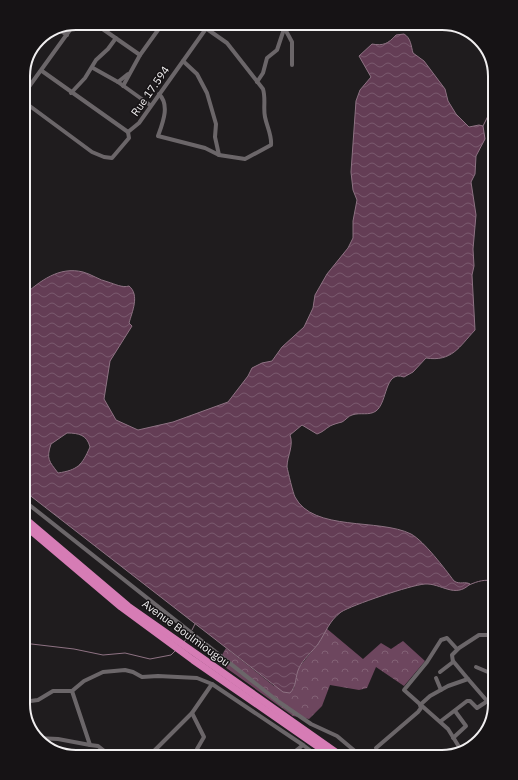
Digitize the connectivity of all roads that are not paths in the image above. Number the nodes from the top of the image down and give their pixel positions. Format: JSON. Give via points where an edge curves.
{"nodes":[{"id":1,"x":104,"y":30,"type":"edge"},
{"id":2,"x":158,"y":30,"type":"edge"},
{"id":3,"x":206,"y":30,"type":"edge"},
{"id":4,"x":208,"y":30,"type":"edge"},
{"id":5,"x":284,"y":30,"type":"edge"},
{"id":6,"x":286,"y":30,"type":"edge"},
{"id":7,"x":70,"y":31,"type":"edge"},
{"id":8,"x":63,"y":32,"type":"edge"},
{"id":9,"x":67,"y":35,"type":"junction"},
{"id":10,"x":116,"y":38,"type":"junction"},
{"id":11,"x":140,"y":55,"type":"junction"},
{"id":12,"x":183,"y":61,"type":"junction"},
{"id":13,"x":292,"y":65,"type":"dead end"},
{"id":14,"x":93,"y":68,"type":"junction"},
{"id":15,"x":42,"y":71,"type":"junction"},
{"id":16,"x":129,"y":73,"type":"junction"},
{"id":17,"x":118,"y":82,"type":"junction"},
{"id":18,"x":257,"y":82,"type":"junction"},
{"id":19,"x":30,"y":86,"type":"edge"},
{"id":20,"x":123,"y":86,"type":"junction"},
{"id":21,"x":71,"y":93,"type":"junction"},
{"id":22,"x":159,"y":94,"type":"junction"},
{"id":23,"x":30,"y":106,"type":"edge"},
{"id":24,"x":150,"y":106,"type":"junction"},
{"id":25,"x":128,"y":132,"type":"junction"},
{"id":26,"x":219,"y":155,"type":"junction"},
{"id":27,"x":30,"y":506,"type":"edge"},
{"id":28,"x":30,"y":523,"type":"edge"},
{"id":29,"x":30,"y":530,"type":"edge"},
{"id":30,"x":488,"y":635,"type":"edge"},
{"id":31,"x":170,"y":639,"type":"junction"},
{"id":32,"x":457,"y":649,"type":"junction"},
{"id":33,"x":195,"y":657,"type":"junction"},
{"id":34,"x":453,"y":661,"type":"junction"},
{"id":35,"x":476,"y":667,"type":"dead end"},
{"id":36,"x":440,"y":672,"type":"dead end"},
{"id":37,"x":488,"y":672,"type":"edge"},
{"id":38,"x":436,"y":678,"type":"dead end"},
{"id":39,"x":468,"y":679,"type":"junction"},
{"id":40,"x":212,"y":684,"type":"junction"},
{"id":41,"x":442,"y":690,"type":"junction"},
{"id":42,"x":72,"y":691,"type":"junction"},
{"id":43,"x":30,"y":701,"type":"edge"},
{"id":44,"x":488,"y":701,"type":"joint"},
{"id":45,"x":420,"y":705,"type":"junction"},
{"id":46,"x":455,"y":711,"type":"junction"},
{"id":47,"x":192,"y":713,"type":"junction"},
{"id":48,"x":441,"y":721,"type":"junction"},
{"id":49,"x":45,"y":738,"type":"edge"},
{"id":50,"x":453,"y":738,"type":"junction"},
{"id":51,"x":90,"y":745,"type":"junction"},
{"id":52,"x":303,"y":745,"type":"junction"},
{"id":53,"x":459,"y":747,"type":"edge"},
{"id":54,"x":376,"y":748,"type":"dead end"},
{"id":55,"x":103,"y":750,"type":"edge"},
{"id":56,"x":155,"y":750,"type":"edge"},
{"id":57,"x":198,"y":750,"type":"edge"},
{"id":58,"x":297,"y":750,"type":"edge"},
{"id":59,"x":310,"y":750,"type":"edge"},
{"id":60,"x":322,"y":750,"type":"edge"},
{"id":61,"x":333,"y":750,"type":"edge"},
{"id":62,"x":354,"y":750,"type":"edge"}],
"edges":[{"from":1,"to":10,"type":"street"},
{"from":2,"to":11,"type":"street"},
{"from":3,"to":12,"type":"street","name":"Rue 17.594"},
{"from":4,"to":18,"type":"street","via":[[227,43]]},
{"from":5,"to":18,"type":"street","via":[[277,50],[267,58],[263,73]]},
{"from":6,"to":13,"type":"street","via":[[292,42]]},
{"from":7,"to":9,"type":"street"},
{"from":8,"to":9,"type":"street"},
{"from":9,"to":15,"type":"street"},
{"from":10,"to":11,"type":"street"},
{"from":10,"to":14,"type":"street","via":[[96,60]]},
{"from":11,"to":16,"type":"street"},
{"from":12,"to":22,"type":"street","name":"Rue 17.594"},
{"from":12,"to":26,"type":"street","via":[[197,74],[207,93],[216,124],[215,137]]},
{"from":14,"to":17,"type":"street"},
{"from":14,"to":21,"type":"street"},
{"from":15,"to":19,"type":"street"},
{"from":15,"to":21,"type":"street"},
{"from":16,"to":17,"type":"street"},
{"from":16,"to":20,"type":"street"},
{"from":17,"to":20,"type":"street"},
{"from":18,"to":26,"type":"street","via":[[264,92],[265,116],[270,130],[271,145],[245,159]]},
{"from":20,"to":24,"type":"street"},
{"from":21,"to":25,"type":"street"},
{"from":22,"to":24,"type":"street","name":"Rue 17.594"},
{"from":22,"to":26,"type":"street","via":[[163,98],[165,108],[158,136],[204,148]]},
{"from":23,"to":25,"type":"street","name":"Rue 17.594","via":[[92,152],[111,159],[129,138]]},
{"from":24,"to":25,"type":"street","name":"Rue 17.594","via":[[139,124]]},
{"from":27,"to":62,"type":"street","via":[[279,702],[311,724],[337,736]]},
{"from":28,"to":31,"type":"highway","name":"Avenue Boulmiougou"},
{"from":29,"to":31,"type":"highway","name":"Avenue Boulmiougou","via":[[96,587]]},
{"from":30,"to":32,"type":"street","via":[[479,635]]},
{"from":31,"to":33,"type":"highway","name":"Avenue Boulmiougou"},
{"from":32,"to":34,"type":"street","via":[[452,655]]},
{"from":32,"to":45,"type":"street","via":[[448,638],[441,640],[404,690]]},
{"from":33,"to":60,"type":"highway","name":"Avenue Boulmiougou"},
{"from":33,"to":61,"type":"highway","name":"Avenue Boulmiougou"},
{"from":34,"to":36,"type":"street"},
{"from":34,"to":39,"type":"street"},
{"from":35,"to":37,"type":"street"},
{"from":38,"to":41,"type":"street"},
{"from":39,"to":41,"type":"street"},
{"from":39,"to":44,"type":"street"},
{"from":40,"to":42,"type":"street","via":[[191,676],[142,677],[125,670],[99,673]]},
{"from":40,"to":47,"type":"street"},
{"from":40,"to":52,"type":"street"},
{"from":41,"to":45,"type":"street"},
{"from":42,"to":43,"type":"street","via":[[53,691],[38,700]]},
{"from":42,"to":51,"type":"street"},
{"from":44,"to":46,"type":"street","via":[[477,708],[467,701]]},
{"from":45,"to":48,"type":"street"},
{"from":45,"to":54,"type":"street","via":[[418,712]]},
{"from":46,"to":48,"type":"street"},
{"from":46,"to":50,"type":"street","via":[[466,726]]},
{"from":47,"to":56,"type":"street"},
{"from":47,"to":57,"type":"street","via":[[204,737]]},
{"from":48,"to":50,"type":"street"},
{"from":49,"to":51,"type":"street"},
{"from":50,"to":53,"type":"street"},
{"from":51,"to":55,"type":"street"},
{"from":52,"to":58,"type":"street"},
{"from":52,"to":59,"type":"street"}]}
